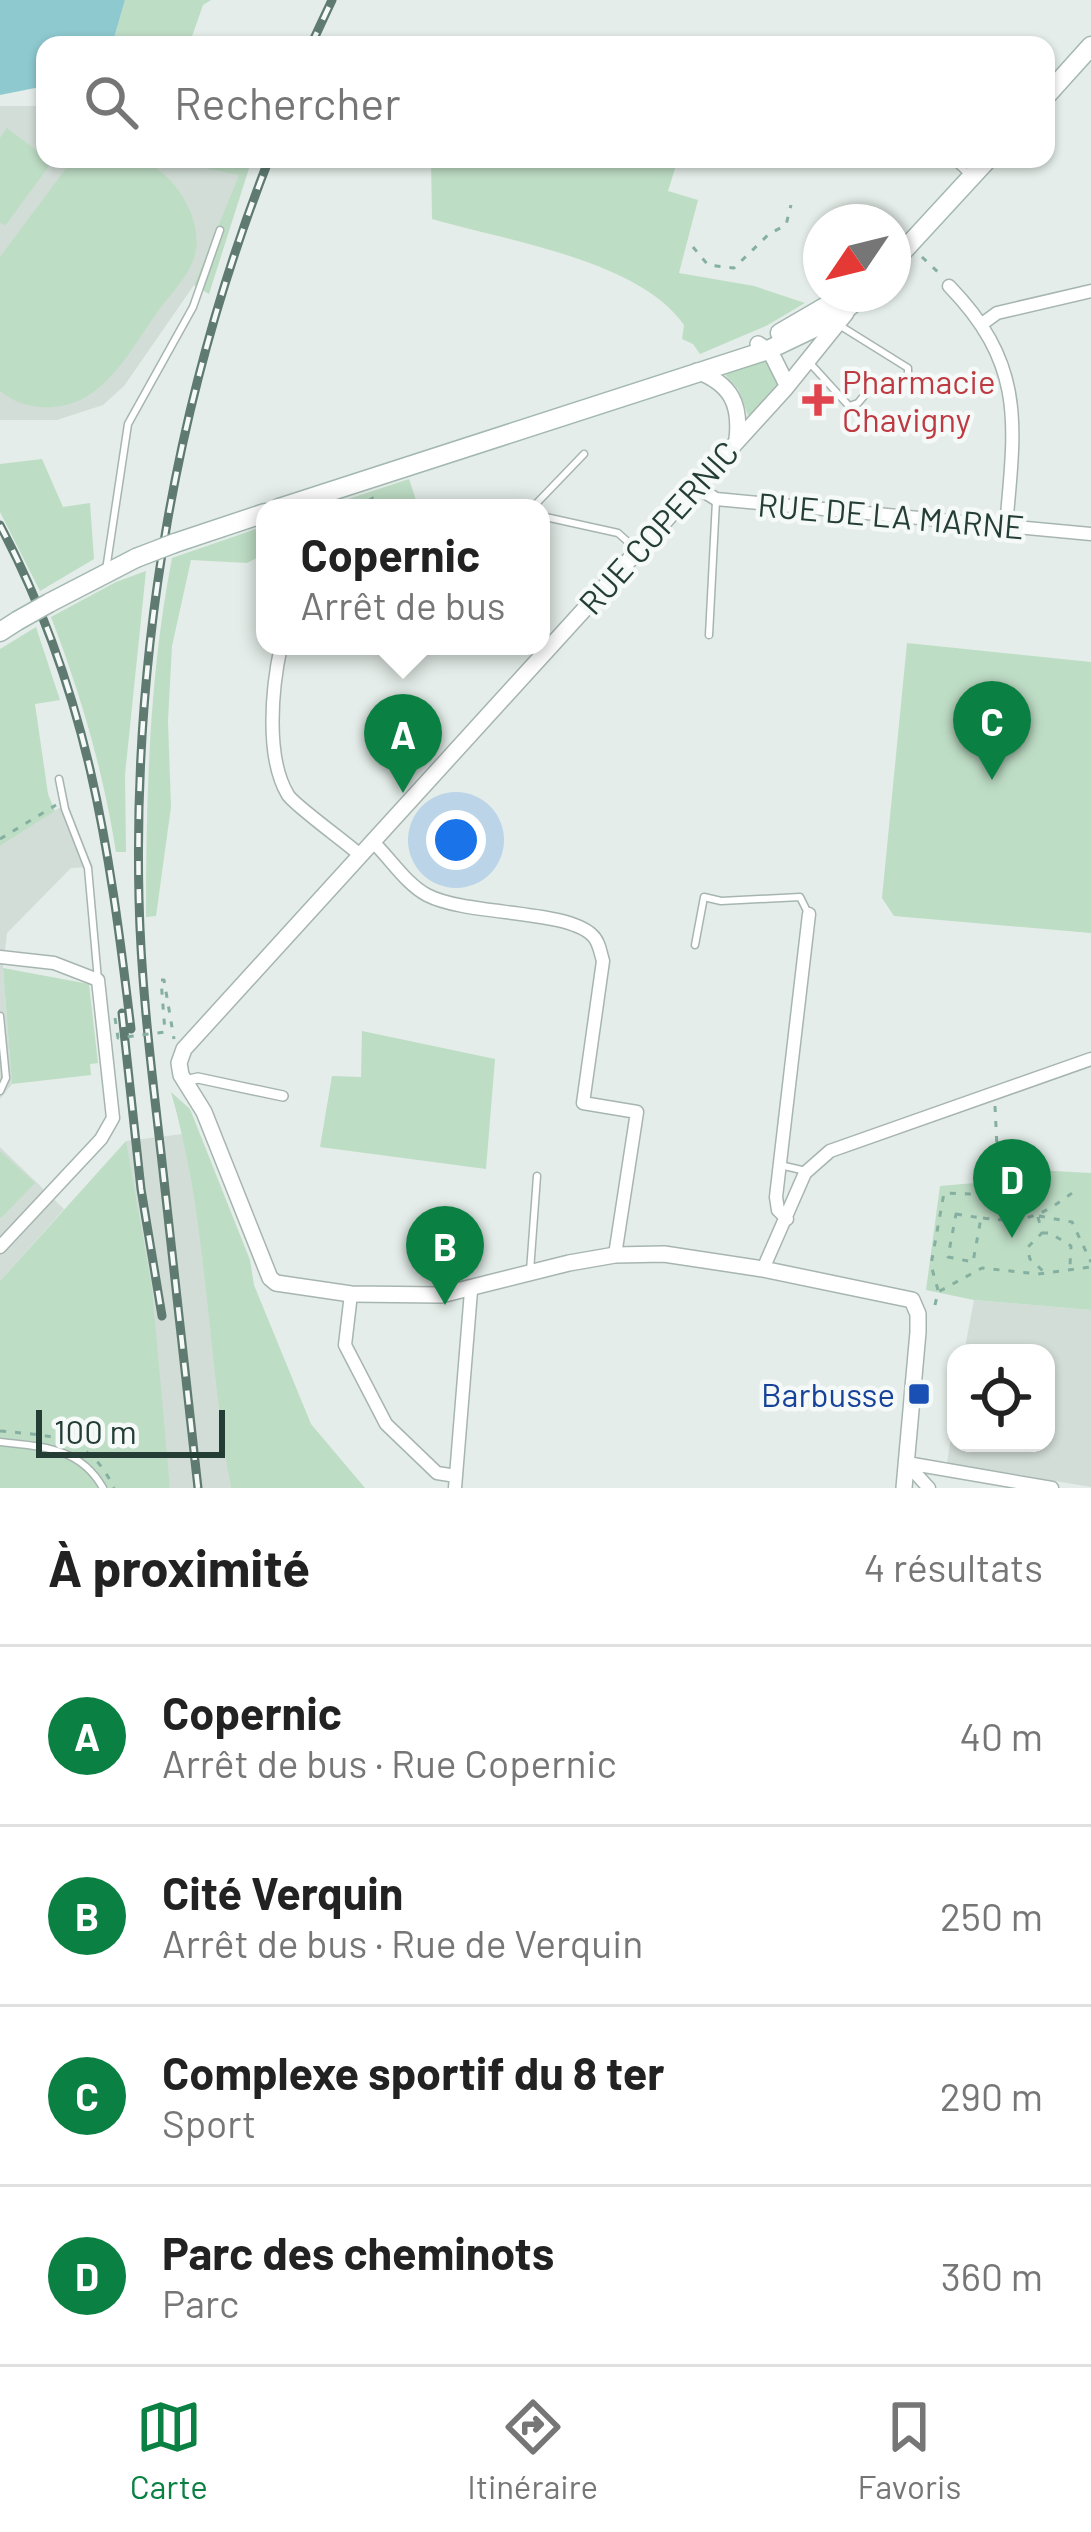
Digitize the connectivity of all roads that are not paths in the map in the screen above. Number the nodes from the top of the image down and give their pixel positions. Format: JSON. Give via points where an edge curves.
{"nodes":[{"id":1,"x":1091,"y":46,"type":"edge"},
{"id":2,"x":1055,"y":86,"type":"edge"},
{"id":3,"x":962,"y":168,"type":"edge"},
{"id":4,"x":980,"y":168,"type":"edge"},
{"id":5,"x":972,"y":177,"type":"junction"},
{"id":6,"x":220,"y":230,"type":"dead end"},
{"id":7,"x":911,"y":243,"type":"edge"},
{"id":8,"x":949,"y":286,"type":"road end"},
{"id":9,"x":1091,"y":291,"type":"edge"},
{"id":10,"x":835,"y":312,"type":"edge"},
{"id":11,"x":843,"y":312,"type":"edge"},
{"id":12,"x":853,"y":312,"type":"edge"},
{"id":13,"x":982,"y":324,"type":"junction"},
{"id":14,"x":763,"y":347,"type":"junction"},
{"id":15,"x":808,"y":361,"type":"junction"},
{"id":16,"x":697,"y":371,"type":"junction"},
{"id":17,"x":787,"y":385,"type":"junction"},
{"id":18,"x":737,"y":439,"type":"junction"},
{"id":19,"x":584,"y":454,"type":"dead end"},
{"id":20,"x":695,"y":486,"type":"junction"},
{"id":21,"x":306,"y":499,"type":"edge"},
{"id":22,"x":541,"y":499,"type":"edge"},
{"id":23,"x":716,"y":499,"type":"junction"},
{"id":24,"x":256,"y":515,"type":"edge"},
{"id":25,"x":550,"y":518,"type":"edge"},
{"id":26,"x":1006,"y":526,"type":"junction"},
{"id":27,"x":1091,"y":534,"type":"edge"},
{"id":28,"x":637,"y":550,"type":"junction"},
{"id":29,"x":105,"y":573,"type":"junction"},
{"id":30,"x":9,"y":627,"type":"edge"},
{"id":31,"x":709,"y":635,"type":"dead end"},
{"id":32,"x":550,"y":646,"type":"edge"},
{"id":33,"x":278,"y":655,"type":"edge"},
{"id":34,"x":542,"y":655,"type":"edge"},
{"id":35,"x":59,"y":779,"type":"dead end"},
{"id":36,"x":373,"y":842,"type":"junction"},
{"id":37,"x":360,"y":855,"type":"junction"},
{"id":38,"x":809,"y":914,"type":"joint"},
{"id":39,"x":694,"y":945,"type":"dead end"},
{"id":40,"x":0,"y":957,"type":"edge"},
{"id":41,"x":98,"y":980,"type":"junction"},
{"id":42,"x":0,"y":1016,"type":"edge"},
{"id":43,"x":1091,"y":1059,"type":"edge"},
{"id":44,"x":184,"y":1081,"type":"junction"},
{"id":45,"x":0,"y":1091,"type":"edge"},
{"id":46,"x":283,"y":1096,"type":"dead end"},
{"id":47,"x":780,"y":1166,"type":"junction"},
{"id":48,"x":807,"y":1171,"type":"junction"},
{"id":49,"x":537,"y":1176,"type":"dead end"},
{"id":50,"x":787,"y":1219,"type":"junction"},
{"id":51,"x":0,"y":1247,"type":"edge"},
{"id":52,"x":615,"y":1255,"type":"junction"},
{"id":53,"x":763,"y":1269,"type":"junction"},
{"id":54,"x":530,"y":1274,"type":"junction"},
{"id":55,"x":471,"y":1291,"type":"junction"},
{"id":56,"x":350,"y":1294,"type":"junction"},
{"id":57,"x":0,"y":1442,"type":"edge"},
{"id":58,"x":907,"y":1463,"type":"junction"},
{"id":59,"x":455,"y":1482,"type":"edge"},
{"id":60,"x":103,"y":1488,"type":"edge"},
{"id":61,"x":904,"y":1488,"type":"edge"},
{"id":62,"x":929,"y":1488,"type":"edge"},
{"id":63,"x":1052,"y":1488,"type":"edge"}],
"edges":[{"from":1,"to":2,"type":"main road"},
{"from":3,"to":5,"type":"lane"},
{"from":4,"to":5,"type":"main road"},
{"from":5,"to":7,"type":"main road"},
{"from":6,"to":29,"type":"lane","via":[[193,308],[128,424]]},
{"from":8,"to":13,"type":"street"},
{"from":9,"to":13,"type":"street","via":[[997,313]]},
{"from":10,"to":14,"type":"main road"},
{"from":11,"to":15,"type":"street","name":"RUE COPERNIC"},
{"from":12,"to":15,"type":"lane","via":[[908,368],[908,379],[874,384],[849,406]]},
{"from":13,"to":26,"type":"street","via":[[1014,405]]},
{"from":14,"to":16,"type":"main road"},
{"from":14,"to":17,"type":"street"},
{"from":15,"to":17,"type":"street","name":"RUE COPERNIC"},
{"from":16,"to":18,"type":"street","via":[[716,378],[737,402]]},
{"from":16,"to":21,"type":"main road"},
{"from":17,"to":18,"type":"street","name":"RUE COPERNIC"},
{"from":18,"to":20,"type":"street","name":"RUE COPERNIC"},
{"from":19,"to":22,"type":"lane"},
{"from":20,"to":23,"type":"street","name":"RUE DE LA MARNE"},
{"from":20,"to":28,"type":"street","name":"RUE COPERNIC"},
{"from":23,"to":26,"type":"street","name":"RUE DE LA MARNE"},
{"from":23,"to":31,"type":"lane"},
{"from":24,"to":29,"type":"main road","bridge":true},
{"from":25,"to":28,"type":"lane","via":[[618,533]]},
{"from":26,"to":27,"type":"street","name":"RUE DE LA MARNE"},
{"from":28,"to":32,"type":"street","name":"RUE COPERNIC"},
{"from":29,"to":30,"type":"main road","bridge":true},
{"from":33,"to":37,"type":"street","via":[[271,724],[288,795]]},
{"from":34,"to":36,"type":"street","name":"RUE COPERNIC"},
{"from":35,"to":41,"type":"lane","via":[[88,868]]},
{"from":36,"to":37,"type":"street","name":"RUE COPERNIC"},
{"from":36,"to":52,"type":"street","via":[[431,897],[569,923],[598,944],[583,1103],[638,1112]]},
{"from":37,"to":44,"type":"street","name":"RUE COPERNIC","via":[[181,1056]]},
{"from":38,"to":39,"type":"lane","via":[[800,897],[704,897]]},
{"from":38,"to":47,"type":"street"},
{"from":40,"to":41,"type":"street","via":[[54,963]]},
{"from":41,"to":51,"type":"street","via":[[109,1128]]},
{"from":42,"to":45,"type":"lane"},
{"from":43,"to":48,"type":"street","via":[[830,1151]]},
{"from":44,"to":46,"type":"street"},
{"from":44,"to":56,"type":"street","via":[[270,1278]]},
{"from":47,"to":48,"type":"lane"},
{"from":47,"to":50,"type":"street","via":[[776,1197]]},
{"from":48,"to":50,"type":"street"},
{"from":49,"to":54,"type":"lane"},
{"from":50,"to":53,"type":"street"},
{"from":52,"to":53,"type":"street"},
{"from":52,"to":54,"type":"street"},
{"from":53,"to":58,"type":"street","via":[[912,1300],[918,1332]]},
{"from":54,"to":55,"type":"street"},
{"from":55,"to":56,"type":"street"},
{"from":55,"to":59,"type":"street"},
{"from":56,"to":59,"type":"street","via":[[345,1345],[386,1424]]},
{"from":57,"to":60,"type":"lane","via":[[78,1457]]},
{"from":58,"to":61,"type":"street"},
{"from":58,"to":62,"type":"street"},
{"from":58,"to":63,"type":"street"}]}
